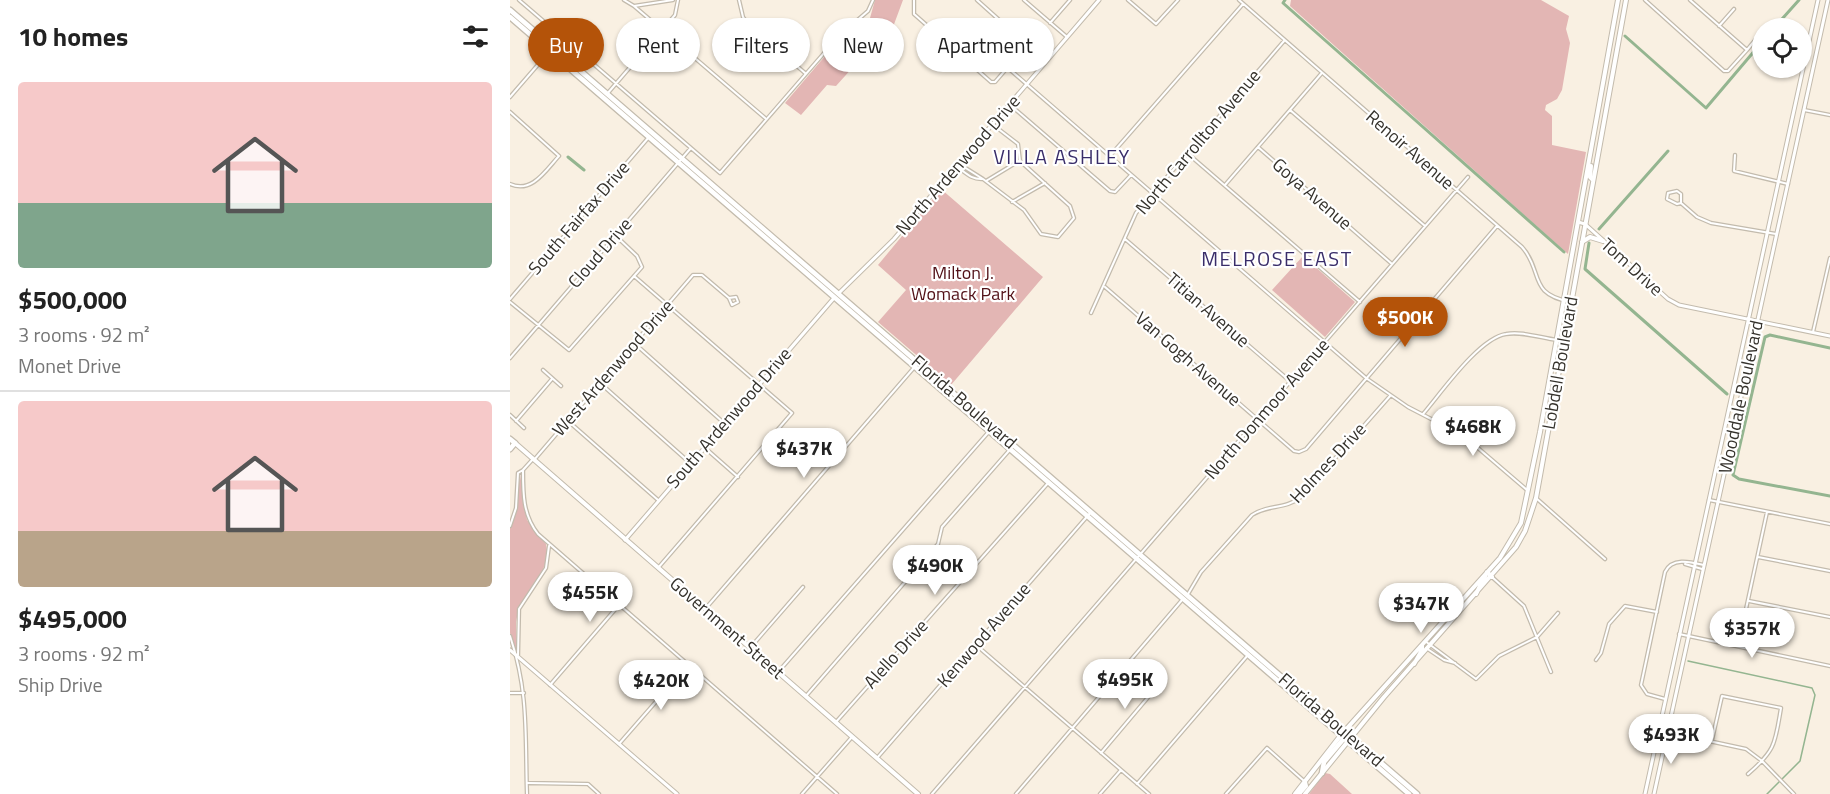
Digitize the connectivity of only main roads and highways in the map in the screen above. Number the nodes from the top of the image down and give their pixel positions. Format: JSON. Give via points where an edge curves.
{"nodes":[{"id":1,"x":1618,"y":0,"type":"edge"},
{"id":2,"x":1626,"y":0,"type":"edge"},
{"id":3,"x":510,"y":10,"type":"edge"},
{"id":4,"x":510,"y":17,"type":"edge"},
{"id":5,"x":528,"y":26,"type":"edge"},
{"id":6,"x":528,"y":32,"type":"edge"},
{"id":7,"x":578,"y":72,"type":"edge"},
{"id":8,"x":579,"y":72,"type":"edge"},
{"id":9,"x":1605,"y":73,"type":"junction"},
{"id":10,"x":1609,"y":92,"type":"junction"},
{"id":11,"x":621,"y":110,"type":"junction"},
{"id":12,"x":1592,"y":144,"type":"junction"},
{"id":13,"x":1599,"y":145,"type":"junction"},
{"id":14,"x":1589,"y":159,"type":"junction"},
{"id":15,"x":680,"y":161,"type":"junction"},
{"id":16,"x":1593,"y":180,"type":"junction"},
{"id":17,"x":1603,"y":241,"type":"road end"},
{"id":18,"x":1582,"y":243,"type":"junction"},
{"id":19,"x":1541,"y":423,"type":"junction"},
{"id":20,"x":1549,"y":424,"type":"junction"},
{"id":21,"x":510,"y":439,"type":"edge"},
{"id":22,"x":515,"y":443,"type":"junction"},
{"id":23,"x":510,"y":449,"type":"edge"},
{"id":24,"x":1529,"y":492,"type":"junction"},
{"id":25,"x":1536,"y":498,"type":"junction"},
{"id":26,"x":1137,"y":556,"type":"junction"},
{"id":27,"x":1144,"y":565,"type":"junction"},
{"id":28,"x":1160,"y":572,"type":"junction"},
{"id":29,"x":1487,"y":572,"type":"junction"},
{"id":30,"x":1492,"y":577,"type":"junction"},
{"id":31,"x":1476,"y":595,"type":"junction"},
{"id":32,"x":1185,"y":597,"type":"junction"},
{"id":33,"x":1441,"y":624,"type":"junction"},
{"id":34,"x":1423,"y":643,"type":"junction"},
{"id":35,"x":1429,"y":648,"type":"junction"},
{"id":36,"x":1414,"y":665,"type":"junction"},
{"id":37,"x":1282,"y":681,"type":"junction"},
{"id":38,"x":1346,"y":736,"type":"junction"},
{"id":39,"x":1322,"y":772,"type":"joint"},
{"id":40,"x":1412,"y":793,"type":"edge"},
{"id":41,"x":918,"y":794,"type":"edge"},
{"id":42,"x":1297,"y":794,"type":"edge"},
{"id":43,"x":1305,"y":794,"type":"edge"}],
"edges":[{"from":1,"to":9,"type":"main road","name":"Lobdell Boulevard"},
{"from":2,"to":10,"type":"main road","name":"Lobdell Boulevard"},
{"from":3,"to":5,"type":"main road","name":"Florida Boulevard"},
{"from":4,"to":6,"type":"main road","name":"Florida Boulevard"},
{"from":7,"to":11,"type":"main road","name":"Florida Boulevard"},
{"from":8,"to":11,"type":"main road","name":"Florida Boulevard"},
{"from":9,"to":10,"type":"main road","via":[[1605,88]]},
{"from":9,"to":12,"type":"main road","name":"Lobdell Boulevard"},
{"from":10,"to":13,"type":"main road","name":"Lobdell Boulevard"},
{"from":11,"to":15,"type":"main road","name":"Florida Boulevard"},
{"from":11,"to":15,"type":"main road","name":"Florida Boulevard"},
{"from":12,"to":13,"type":"main road"},
{"from":12,"to":14,"type":"main road","name":"Lobdell Boulevard"},
{"from":13,"to":16,"type":"main road","name":"Lobdell Boulevard"},
{"from":14,"to":16,"type":"main road"},
{"from":14,"to":19,"type":"main road","name":"Lobdell Boulevard"},
{"from":15,"to":26,"type":"main road","name":"Florida Boulevard"},
{"from":16,"to":18,"type":"main road","name":"Lobdell Boulevard"},
{"from":17,"to":18,"type":"main road","via":[[1590,237]]},
{"from":18,"to":20,"type":"main road","name":"Lobdell Boulevard"},
{"from":19,"to":20,"type":"main road"},
{"from":19,"to":24,"type":"main road","name":"Lobdell Boulevard"},
{"from":20,"to":25,"type":"main road","name":"Lobdell Boulevard"},
{"from":21,"to":22,"type":"main road","name":"Government Street"},
{"from":22,"to":23,"type":"main road"},
{"from":22,"to":41,"type":"main road","name":"Government Street"},
{"from":24,"to":25,"type":"main road"},
{"from":24,"to":29,"type":"main road","name":"Lobdell Boulevard","via":[[1514,538]]},
{"from":25,"to":30,"type":"main road","name":"Lobdell Boulevard","via":[[1525,531]]},
{"from":26,"to":27,"type":"main road","name":"Florida Boulevard"},
{"from":26,"to":28,"type":"main road","name":"Florida Boulevard"},
{"from":27,"to":28,"type":"main road"},
{"from":27,"to":32,"type":"main road","name":"Florida Boulevard"},
{"from":28,"to":32,"type":"main road","name":"Florida Boulevard"},
{"from":29,"to":30,"type":"main road"},
{"from":29,"to":31,"type":"main road"},
{"from":29,"to":33,"type":"main road","name":"Lobdell Boulevard"},
{"from":30,"to":31,"type":"main road","name":"Lobdell Boulevard"},
{"from":31,"to":35,"type":"main road","name":"Lobdell Boulevard"},
{"from":32,"to":37,"type":"main road","name":"Florida Boulevard"},
{"from":32,"to":37,"type":"main road","name":"Florida Boulevard"},
{"from":33,"to":34,"type":"main road","name":"Lobdell Boulevard"},
{"from":33,"to":35,"type":"main road"},
{"from":34,"to":36,"type":"main road"},
{"from":34,"to":38,"type":"main road","name":"Lobdell Boulevard"},
{"from":35,"to":36,"type":"main road","name":"Lobdell Boulevard"},
{"from":36,"to":38,"type":"main road","name":"Lobdell Boulevard"},
{"from":37,"to":38,"type":"main road","name":"Florida Boulevard"},
{"from":38,"to":39,"type":"main road","via":[[1324,762]]},
{"from":38,"to":40,"type":"main road","name":"Florida Boulevard"},
{"from":38,"to":42,"type":"main road"},
{"from":39,"to":43,"type":"main road"}]}
